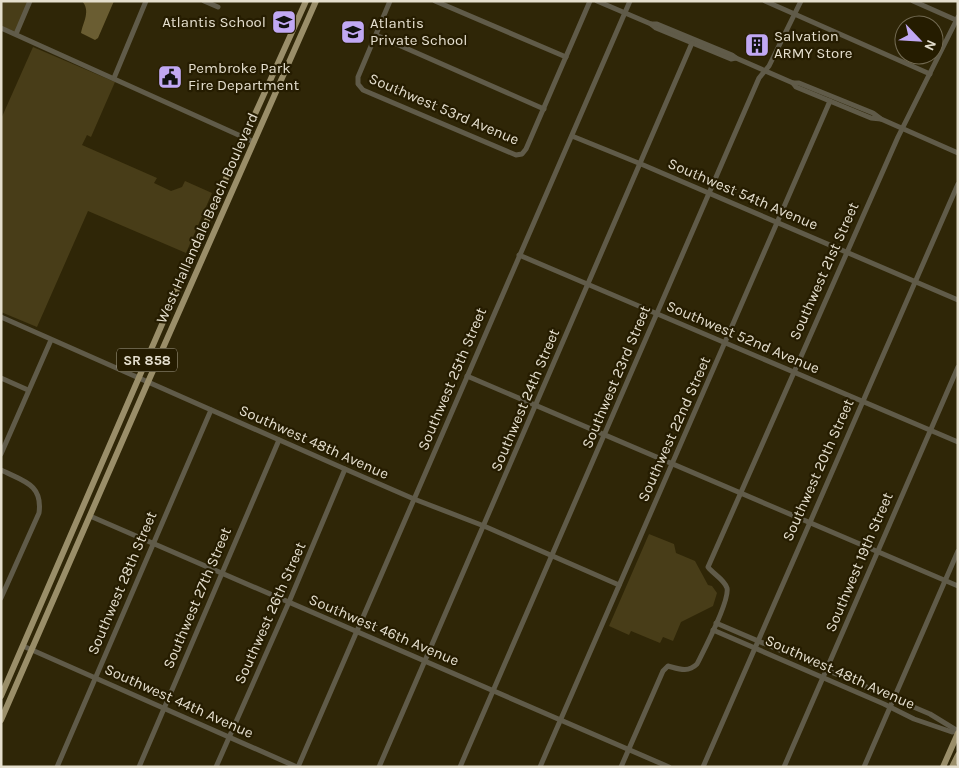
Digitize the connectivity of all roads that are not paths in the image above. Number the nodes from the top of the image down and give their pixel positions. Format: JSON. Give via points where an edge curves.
{"nodes":[{"id":1,"x":30,"y":1,"type":"edge"},
{"id":2,"x":146,"y":1,"type":"edge"},
{"id":3,"x":204,"y":1,"type":"edge"},
{"id":4,"x":306,"y":1,"type":"edge"},
{"id":5,"x":316,"y":1,"type":"edge"},
{"id":6,"x":390,"y":1,"type":"edge"},
{"id":7,"x":436,"y":1,"type":"edge"},
{"id":8,"x":590,"y":1,"type":"edge"},
{"id":9,"x":597,"y":1,"type":"edge"},
{"id":10,"x":630,"y":1,"type":"edge"},
{"id":11,"x":765,"y":1,"type":"edge"},
{"id":12,"x":801,"y":1,"type":"edge"},
{"id":13,"x":913,"y":1,"type":"edge"},
{"id":14,"x":218,"y":8,"type":"dead end"},
{"id":15,"x":624,"y":14,"type":"junction"},
{"id":16,"x":795,"y":14,"type":"junction"},
{"id":17,"x":957,"y":19,"type":"edge"},
{"id":18,"x":651,"y":24,"type":"junction"},
{"id":19,"x":1,"y":28,"type":"edge"},
{"id":20,"x":16,"y":34,"type":"junction"},
{"id":21,"x":376,"y":35,"type":"junction"},
{"id":22,"x":692,"y":44,"type":"junction"},
{"id":23,"x":566,"y":57,"type":"junction"},
{"id":24,"x":736,"y":58,"type":"junction"},
{"id":25,"x":764,"y":71,"type":"junction"},
{"id":26,"x":930,"y":74,"type":"junction"},
{"id":27,"x":114,"y":78,"type":"junction"},
{"id":28,"x":793,"y":83,"type":"junction"},
{"id":29,"x":830,"y":101,"type":"junction"},
{"id":30,"x":544,"y":109,"type":"junction"},
{"id":31,"x":881,"y":119,"type":"junction"},
{"id":32,"x":902,"y":128,"type":"junction"},
{"id":33,"x":572,"y":136,"type":"junction"},
{"id":34,"x":245,"y":138,"type":"junction"},
{"id":35,"x":254,"y":142,"type":"junction"},
{"id":36,"x":958,"y":153,"type":"edge"},
{"id":37,"x":641,"y":164,"type":"junction"},
{"id":38,"x":958,"y":184,"type":"edge"},
{"id":39,"x":709,"y":193,"type":"junction"},
{"id":40,"x":221,"y":214,"type":"junction"},
{"id":41,"x":778,"y":222,"type":"junction"},
{"id":42,"x":205,"y":225,"type":"junction"},
{"id":43,"x":847,"y":252,"type":"junction"},
{"id":44,"x":519,"y":255,"type":"junction"},
{"id":45,"x":916,"y":282,"type":"junction"},
{"id":46,"x":588,"y":285,"type":"junction"},
{"id":47,"x":958,"y":300,"type":"edge"},
{"id":48,"x":656,"y":314,"type":"junction"},
{"id":49,"x":1,"y":317,"type":"edge"},
{"id":50,"x":51,"y":340,"type":"junction"},
{"id":51,"x":725,"y":343,"type":"junction"},
{"id":52,"x":958,"y":367,"type":"edge"},
{"id":53,"x":793,"y":372,"type":"junction"},
{"id":54,"x":467,"y":376,"type":"junction"},
{"id":55,"x":1,"y":378,"type":"edge"},
{"id":56,"x":140,"y":379,"type":"junction"},
{"id":57,"x":148,"y":382,"type":"junction"},
{"id":58,"x":28,"y":390,"type":"junction"},
{"id":59,"x":862,"y":402,"type":"junction"},
{"id":60,"x":536,"y":405,"type":"junction"},
{"id":61,"x":211,"y":410,"type":"junction"},
{"id":62,"x":930,"y":430,"type":"junction"},
{"id":63,"x":604,"y":435,"type":"junction"},
{"id":64,"x":279,"y":440,"type":"junction"},
{"id":65,"x":4,"y":441,"type":"edge"},
{"id":66,"x":958,"y":442,"type":"edge"},
{"id":67,"x":1,"y":454,"type":"edge"},
{"id":68,"x":103,"y":461,"type":"junction"},
{"id":69,"x":672,"y":464,"type":"junction"},
{"id":70,"x":345,"y":469,"type":"junction"},
{"id":71,"x":1,"y":470,"type":"edge"},
{"id":72,"x":740,"y":494,"type":"junction"},
{"id":73,"x":414,"y":499,"type":"junction"},
{"id":74,"x":81,"y":513,"type":"junction"},
{"id":75,"x":90,"y":516,"type":"junction"},
{"id":76,"x":809,"y":523,"type":"junction"},
{"id":77,"x":484,"y":526,"type":"junction"},
{"id":78,"x":153,"y":543,"type":"junction"},
{"id":79,"x":958,"y":551,"type":"edge"},
{"id":80,"x":877,"y":552,"type":"junction"},
{"id":81,"x":552,"y":556,"type":"junction"},
{"id":82,"x":70,"y":560,"type":"junction"},
{"id":83,"x":222,"y":573,"type":"junction"},
{"id":84,"x":945,"y":580,"type":"junction"},
{"id":85,"x":619,"y":585,"type":"junction"},
{"id":86,"x":958,"y":586,"type":"edge"},
{"id":87,"x":1,"y":598,"type":"edge"},
{"id":88,"x":289,"y":602,"type":"junction"},
{"id":89,"x":716,"y":623,"type":"junction"},
{"id":90,"x":713,"y":630,"type":"junction"},
{"id":91,"x":357,"y":631,"type":"junction"},
{"id":92,"x":758,"y":640,"type":"junction"},
{"id":93,"x":23,"y":646,"type":"junction"},
{"id":94,"x":754,"y":648,"type":"junction"},
{"id":95,"x":31,"y":650,"type":"junction"},
{"id":96,"x":425,"y":661,"type":"junction"},
{"id":97,"x":826,"y":670,"type":"junction"},
{"id":98,"x":823,"y":677,"type":"junction"},
{"id":99,"x":95,"y":678,"type":"junction"},
{"id":100,"x":493,"y":691,"type":"junction"},
{"id":101,"x":1,"y":696,"type":"edge"},
{"id":102,"x":894,"y":699,"type":"junction"},
{"id":103,"x":164,"y":708,"type":"junction"},
{"id":104,"x":890,"y":708,"type":"junction"},
{"id":105,"x":1,"y":720,"type":"edge"},
{"id":106,"x":560,"y":720,"type":"junction"},
{"id":107,"x":958,"y":732,"type":"edge"},
{"id":108,"x":229,"y":737,"type":"junction"},
{"id":109,"x":628,"y":749,"type":"junction"},
{"id":110,"x":958,"y":755,"type":"edge"},
{"id":111,"x":57,"y":767,"type":"edge"},
{"id":112,"x":139,"y":767,"type":"edge"},
{"id":113,"x":216,"y":767,"type":"edge"},
{"id":114,"x":298,"y":767,"type":"edge"},
{"id":115,"x":379,"y":767,"type":"edge"},
{"id":116,"x":460,"y":767,"type":"edge"},
{"id":117,"x":540,"y":767,"type":"edge"},
{"id":118,"x":621,"y":767,"type":"edge"},
{"id":119,"x":669,"y":767,"type":"edge"},
{"id":120,"x":703,"y":767,"type":"edge"},
{"id":121,"x":784,"y":767,"type":"edge"},
{"id":122,"x":864,"y":767,"type":"edge"},
{"id":123,"x":943,"y":767,"type":"edge"},
{"id":124,"x":952,"y":767,"type":"edge"}],
"edges":[{"from":1,"to":20,"type":"street"},
{"from":2,"to":27,"type":"street"},
{"from":3,"to":14,"type":"street"},
{"from":4,"to":34,"type":"main road","name":"West Hallandale Beach Boulevard","number":"SR 858"},
{"from":5,"to":35,"type":"main road","name":"West Hallandale Beach Boulevard","number":"SR 858"},
{"from":6,"to":21,"type":"street"},
{"from":7,"to":23,"type":"street"},
{"from":8,"to":23,"type":"street"},
{"from":9,"to":15,"type":"street"},
{"from":10,"to":15,"type":"street","name":"Southwest 25th Street"},
{"from":11,"to":16,"type":"street"},
{"from":12,"to":16,"type":"street","name":"Southwest 23rd Street"},
{"from":13,"to":17,"type":"street"},
{"from":15,"to":18,"type":"street"},
{"from":15,"to":33,"type":"street","name":"Southwest 25th Street"},
{"from":16,"to":25,"type":"street","name":"Southwest 23rd Street"},
{"from":16,"to":26,"type":"street"},
{"from":17,"to":26,"type":"street","name":"Southwest 21st Street"},
{"from":18,"to":22,"type":"street"},
{"from":18,"to":24,"type":"street"},
{"from":19,"to":20,"type":"street"},
{"from":20,"to":27,"type":"street"},
{"from":21,"to":30,"type":"street"},
{"from":21,"to":30,"type":"street","name":"Southwest 53rd Avenue","via":[[358,77],[358,84],[363,90],[516,155],[526,149]]},
{"from":22,"to":24,"type":"street"},
{"from":22,"to":37,"type":"street","name":"Southwest 24th Street"},
{"from":23,"to":30,"type":"street"},
{"from":24,"to":25,"type":"street"},
{"from":25,"to":28,"type":"street"},
{"from":25,"to":39,"type":"street","name":"Southwest 23rd Street"},
{"from":26,"to":32,"type":"street","name":"Southwest 21st Street"},
{"from":27,"to":34,"type":"street"},
{"from":28,"to":29,"type":"street"},
{"from":28,"to":31,"type":"street","via":[[866,110]]},
{"from":29,"to":31,"type":"street"},
{"from":29,"to":41,"type":"street","name":"Southwest 22nd Street"},
{"from":31,"to":32,"type":"street"},
{"from":32,"to":36,"type":"street"},
{"from":32,"to":43,"type":"street","name":"Southwest 21st Street"},
{"from":33,"to":37,"type":"street","name":"Southwest 54th Avenue"},
{"from":33,"to":44,"type":"street","name":"Southwest 25th Street"},
{"from":34,"to":35,"type":"street"},
{"from":34,"to":42,"type":"main road","name":"West Hallandale Beach Boulevard","number":"SR 858"},
{"from":35,"to":40,"type":"main road","name":"West Hallandale Beach Boulevard","number":"SR 858"},
{"from":37,"to":39,"type":"street","name":"Southwest 54th Avenue"},
{"from":37,"to":46,"type":"street","name":"Southwest 24th Street"},
{"from":38,"to":45,"type":"street","name":"Southwest 20th Street"},
{"from":39,"to":41,"type":"street","name":"Southwest 54th Avenue"},
{"from":39,"to":48,"type":"street","name":"Southwest 23rd Street"},
{"from":40,"to":42,"type":"main road"},
{"from":40,"to":57,"type":"main road","name":"West Hallandale Beach Boulevard","number":"SR 858"},
{"from":41,"to":43,"type":"street","name":"Southwest 54th Avenue"},
{"from":41,"to":51,"type":"street","name":"Southwest 22nd Street"},
{"from":42,"to":56,"type":"main road","name":"West Hallandale Beach Boulevard","number":"SR 858"},
{"from":43,"to":45,"type":"street","name":"Southwest 54th Avenue"},
{"from":43,"to":53,"type":"street","name":"Southwest 21st Street"},
{"from":44,"to":46,"type":"street","name":"Southwest 52nd Avenue"},
{"from":44,"to":54,"type":"street","name":"Southwest 25th Street"},
{"from":45,"to":47,"type":"street","name":"Southwest 54th Avenue"},
{"from":45,"to":59,"type":"street","name":"Southwest 20th Street"},
{"from":46,"to":48,"type":"street","name":"Southwest 52nd Avenue"},
{"from":46,"to":60,"type":"street","name":"Southwest 24th Street"},
{"from":48,"to":51,"type":"street","name":"Southwest 52nd Avenue"},
{"from":48,"to":63,"type":"street","name":"Southwest 23rd Street"},
{"from":49,"to":50,"type":"street","name":"Southwest 48th Avenue"},
{"from":50,"to":56,"type":"street","name":"Southwest 48th Avenue"},
{"from":50,"to":58,"type":"street"},
{"from":51,"to":53,"type":"street","name":"Southwest 52nd Avenue"},
{"from":51,"to":69,"type":"street","name":"Southwest 22nd Street"},
{"from":52,"to":62,"type":"street","name":"Southwest 19th Street"},
{"from":53,"to":59,"type":"street","name":"Southwest 52nd Avenue"},
{"from":53,"to":72,"type":"street","name":"Southwest 21st Street"},
{"from":54,"to":60,"type":"street"},
{"from":54,"to":73,"type":"street","name":"Southwest 25th Street"},
{"from":55,"to":58,"type":"street"},
{"from":56,"to":57,"type":"street","name":"Southwest 48th Avenue"},
{"from":56,"to":68,"type":"main road","name":"West Hallandale Beach Boulevard","number":"SR 858"},
{"from":57,"to":61,"type":"street","name":"Southwest 48th Avenue"},
{"from":57,"to":75,"type":"main road","name":"West Hallandale Beach Boulevard","number":"SR 858"},
{"from":58,"to":65,"type":"street"},
{"from":59,"to":62,"type":"street","name":"Southwest 52nd Avenue"},
{"from":59,"to":76,"type":"street","name":"Southwest 20th Street"},
{"from":60,"to":63,"type":"street"},
{"from":60,"to":77,"type":"street","name":"Southwest 24th Street"},
{"from":61,"to":64,"type":"street","name":"Southwest 48th Avenue"},
{"from":61,"to":78,"type":"street","name":"Southwest 28th Street"},
{"from":62,"to":66,"type":"street","name":"Southwest 52nd Avenue"},
{"from":62,"to":80,"type":"street","name":"Southwest 19th Street"},
{"from":63,"to":69,"type":"street"},
{"from":63,"to":81,"type":"street","name":"Southwest 23rd Street"},
{"from":64,"to":70,"type":"street","name":"Southwest 48th Avenue"},
{"from":64,"to":83,"type":"street","name":"Southwest 27th Street"},
{"from":65,"to":67,"type":"street"},
{"from":68,"to":74,"type":"main road","name":"West Hallandale Beach Boulevard","number":"SR 858"},
{"from":68,"to":75,"type":"main road","via":[[89,504]]},
{"from":69,"to":72,"type":"street"},
{"from":69,"to":85,"type":"street","name":"Southwest 22nd Street"},
{"from":70,"to":73,"type":"street","name":"Southwest 48th Avenue"},
{"from":70,"to":88,"type":"street","name":"Southwest 26th Street"},
{"from":71,"to":87,"type":"street","via":[[31,485],[37,491],[40,504],[39,513]]},
{"from":72,"to":76,"type":"street"},
{"from":72,"to":89,"type":"street","name":"Southwest 21st Street","via":[[708,567],[727,588]]},
{"from":73,"to":77,"type":"street","name":"Southwest 48th Avenue"},
{"from":73,"to":91,"type":"street","name":"Southwest 25th Street"},
{"from":74,"to":82,"type":"main road","via":[[82,522],[70,551]]},
{"from":74,"to":93,"type":"main road","name":"West Hallandale Beach Boulevard","number":"SR 858"},
{"from":75,"to":78,"type":"street","name":"Southwest 46th Avenue"},
{"from":75,"to":82,"type":"main road","name":"West Hallandale Beach Boulevard","number":"SR 858"},
{"from":76,"to":80,"type":"street"},
{"from":76,"to":92,"type":"street","name":"Southwest 20th Street"},
{"from":77,"to":81,"type":"street","name":"Southwest 48th Avenue"},
{"from":77,"to":96,"type":"street","name":"Southwest 24th Street"},
{"from":78,"to":83,"type":"street","name":"Southwest 46th Avenue"},
{"from":78,"to":99,"type":"street","name":"Southwest 28th Street"},
{"from":79,"to":84,"type":"street"},
{"from":80,"to":84,"type":"street"},
{"from":80,"to":97,"type":"street","name":"Southwest 19th Street"},
{"from":81,"to":85,"type":"street","name":"Southwest 48th Avenue"},
{"from":81,"to":100,"type":"street","name":"Southwest 23rd Street"},
{"from":82,"to":95,"type":"main road","name":"West Hallandale Beach Boulevard","number":"SR 858"},
{"from":83,"to":88,"type":"street","name":"Southwest 46th Avenue"},
{"from":83,"to":103,"type":"street","name":"Southwest 27th Street"},
{"from":84,"to":86,"type":"street"},
{"from":84,"to":102,"type":"street"},
{"from":85,"to":106,"type":"street","name":"Southwest 22nd Street"},
{"from":88,"to":91,"type":"street","name":"Southwest 46th Avenue"},
{"from":88,"to":108,"type":"street","name":"Southwest 26th Street"},
{"from":89,"to":90,"type":"street"},
{"from":89,"to":92,"type":"street","name":"Southwest 48th Avenue"},
{"from":90,"to":94,"type":"street","name":"Southwest 48th Avenue"},
{"from":90,"to":109,"type":"street","via":[[693,668],[668,666],[663,671]]},
{"from":91,"to":96,"type":"street","name":"Southwest 46th Avenue"},
{"from":91,"to":114,"type":"street","name":"Southwest 25th Street"},
{"from":92,"to":94,"type":"street","name":"Southwest 20th Street"},
{"from":92,"to":97,"type":"street","name":"Southwest 48th Avenue"},
{"from":93,"to":95,"type":"street","name":"Southwest 44th Avenue"},
{"from":93,"to":101,"type":"main road","name":"West Hallandale Beach Boulevard","number":"SR 858"},
{"from":94,"to":98,"type":"street","name":"Southwest 48th Avenue"},
{"from":94,"to":120,"type":"street","name":"Southwest 20th Street"},
{"from":95,"to":99,"type":"street","name":"Southwest 44th Avenue"},
{"from":95,"to":105,"type":"main road","name":"West Hallandale Beach Boulevard","number":"SR 858"},
{"from":96,"to":100,"type":"street","name":"Southwest 46th Avenue"},
{"from":96,"to":115,"type":"street","name":"Southwest 24th Street"},
{"from":97,"to":98,"type":"street","name":"Southwest 19th Street"},
{"from":97,"to":102,"type":"street","name":"Southwest 48th Avenue"},
{"from":98,"to":104,"type":"street","name":"Southwest 48th Avenue"},
{"from":98,"to":121,"type":"street","name":"Southwest 19th Street"},
{"from":99,"to":103,"type":"street","name":"Southwest 44th Avenue"},
{"from":99,"to":111,"type":"street","name":"Southwest 28th Street"},
{"from":100,"to":106,"type":"street","name":"Southwest 46th Avenue"},
{"from":100,"to":116,"type":"street","name":"Southwest 23rd Street"},
{"from":102,"to":104,"type":"street"},
{"from":102,"to":107,"type":"street","name":"Southwest 48th Avenue","via":[[930,714]]},
{"from":103,"to":108,"type":"street","name":"Southwest 44th Avenue"},
{"from":103,"to":112,"type":"street","name":"Southwest 27th Street"},
{"from":104,"to":107,"type":"street","name":"Southwest 48th Avenue"},
{"from":104,"to":122,"type":"street"},
{"from":106,"to":109,"type":"street","name":"Southwest 46th Avenue"},
{"from":106,"to":117,"type":"street","name":"Southwest 22nd Street"},
{"from":107,"to":123,"type":"main road"},
{"from":108,"to":113,"type":"street","name":"Southwest 26th Street"},
{"from":108,"to":114,"type":"street","name":"Southwest 44th Avenue"},
{"from":109,"to":118,"type":"street"},
{"from":109,"to":119,"type":"street","name":"Southwest 46th Avenue"},
{"from":110,"to":124,"type":"main road"}]}
